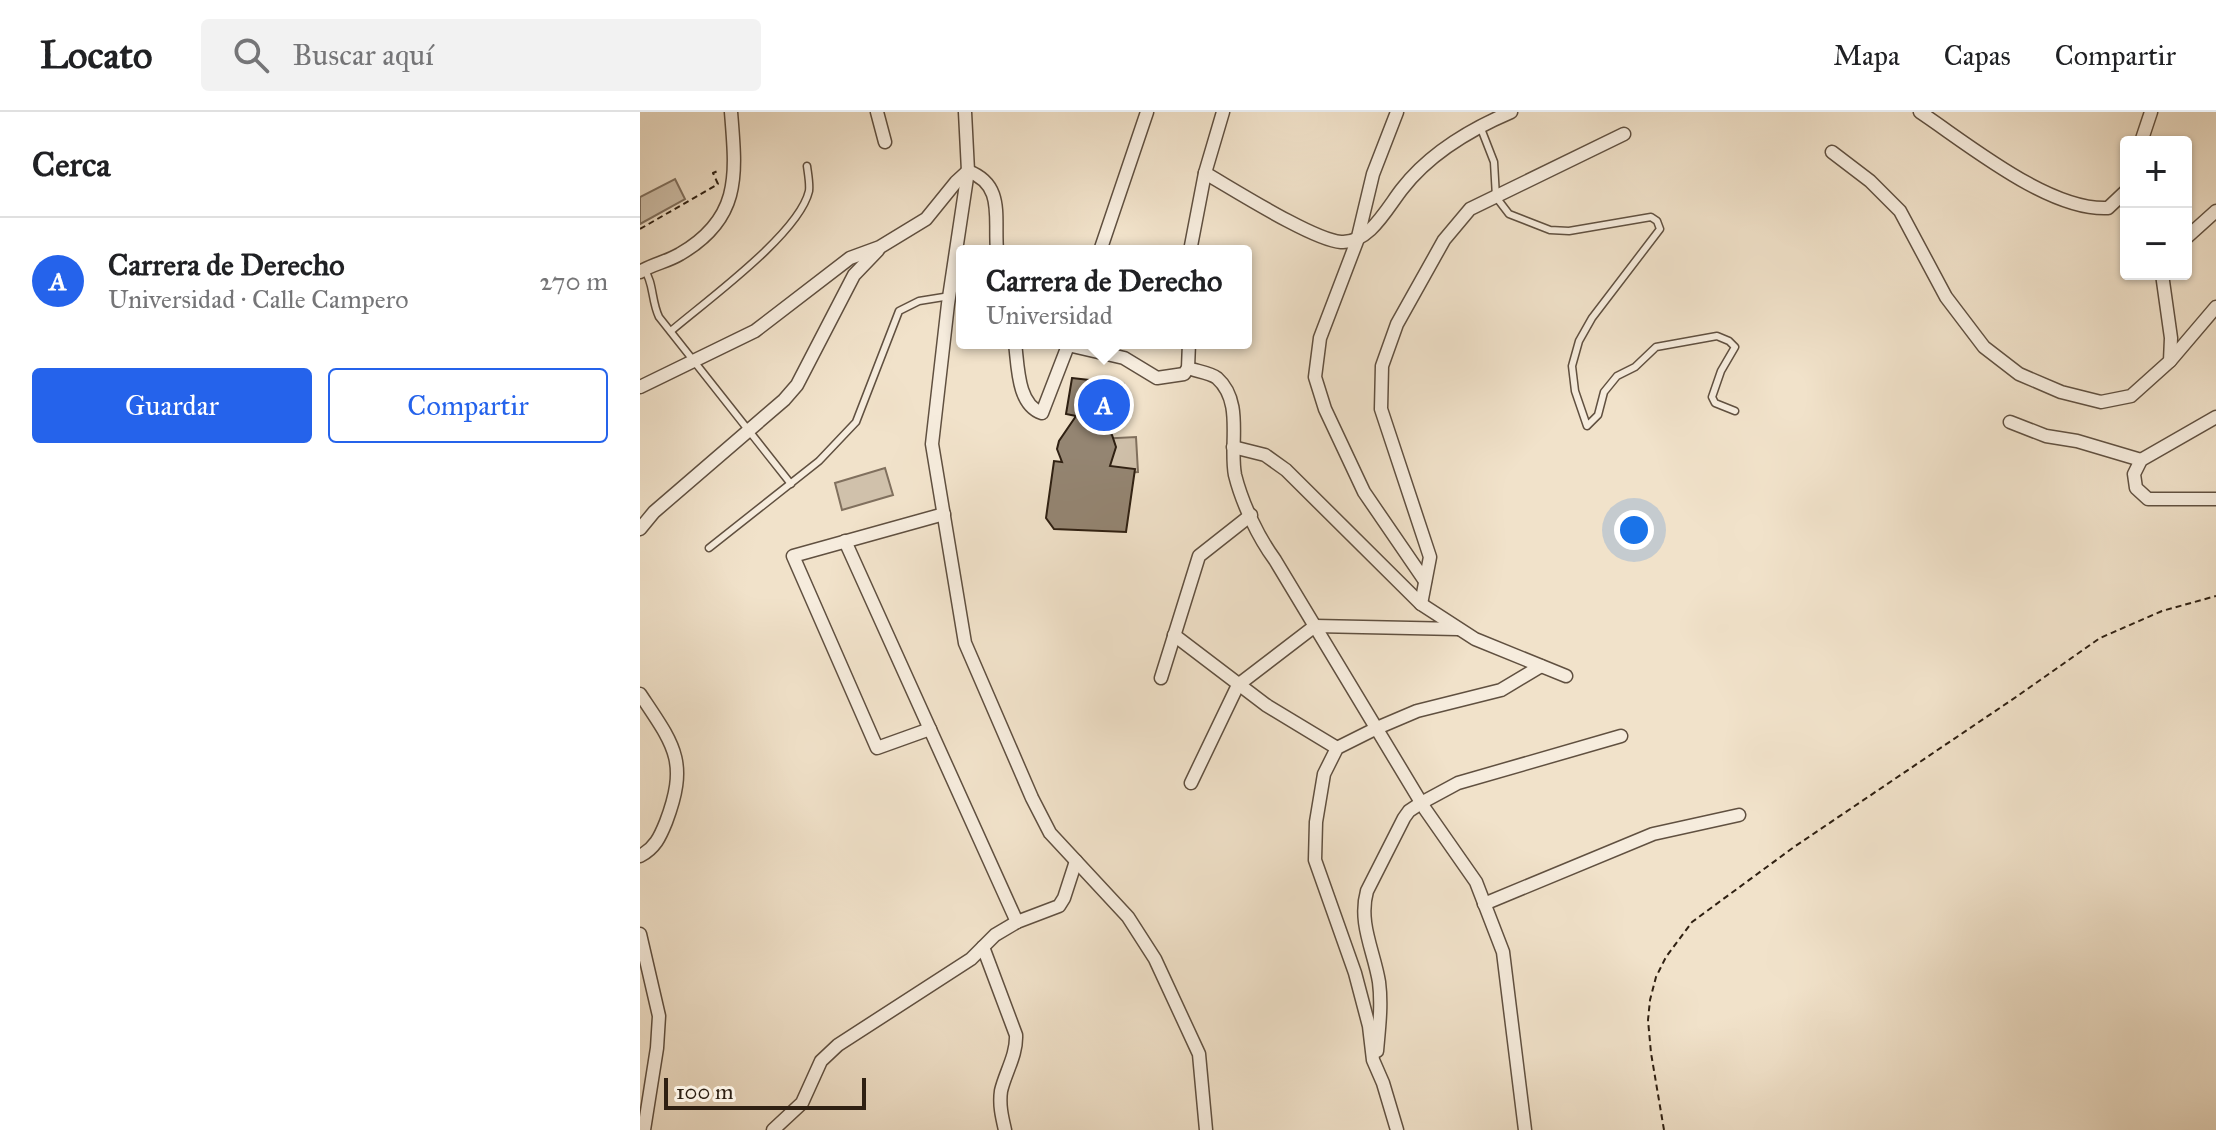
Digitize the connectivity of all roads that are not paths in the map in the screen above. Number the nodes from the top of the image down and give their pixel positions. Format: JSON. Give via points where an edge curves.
{"nodes":[{"id":1,"x":731,"y":112,"type":"edge"},
{"id":2,"x":877,"y":112,"type":"edge"},
{"id":3,"x":965,"y":112,"type":"edge"},
{"id":4,"x":1147,"y":112,"type":"edge"},
{"id":5,"x":1223,"y":112,"type":"edge"},
{"id":6,"x":1397,"y":112,"type":"edge"},
{"id":7,"x":1511,"y":112,"type":"edge"},
{"id":8,"x":1920,"y":112,"type":"edge"},
{"id":9,"x":2151,"y":112,"type":"edge"},
{"id":10,"x":1479,"y":125,"type":"junction"},
{"id":11,"x":1624,"y":134,"type":"dead end"},
{"id":12,"x":2143,"y":136,"type":"edge"},
{"id":13,"x":885,"y":142,"type":"dead end"},
{"id":14,"x":1832,"y":152,"type":"dead end"},
{"id":15,"x":807,"y":166,"type":"dead end"},
{"id":16,"x":968,"y":171,"type":"junction"},
{"id":17,"x":1205,"y":173,"type":"junction"},
{"id":18,"x":1496,"y":197,"type":"junction"},
{"id":19,"x":2120,"y":197,"type":"edge"},
{"id":20,"x":2216,"y":211,"type":"edge"},
{"id":21,"x":2192,"y":233,"type":"edge"},
{"id":22,"x":1357,"y":241,"type":"junction"},
{"id":23,"x":957,"y":245,"type":"edge"},
{"id":24,"x":997,"y":245,"type":"edge"},
{"id":25,"x":1102,"y":245,"type":"edge"},
{"id":26,"x":1191,"y":245,"type":"edge"},
{"id":27,"x":880,"y":247,"type":"junction"},
{"id":28,"x":956,"y":254,"type":"edge"},
{"id":29,"x":642,"y":271,"type":"edge"},
{"id":30,"x":2163,"y":280,"type":"edge"},
{"id":31,"x":950,"y":296,"type":"junction"},
{"id":32,"x":2216,"y":307,"type":"edge"},
{"id":33,"x":671,"y":331,"type":"junction"},
{"id":34,"x":1016,"y":349,"type":"edge"},
{"id":35,"x":1066,"y":349,"type":"edge"},
{"id":36,"x":1088,"y":349,"type":"edge"},
{"id":37,"x":1189,"y":349,"type":"edge"},
{"id":38,"x":694,"y":361,"type":"junction"},
{"id":39,"x":2170,"y":361,"type":"junction"},
{"id":40,"x":1188,"y":368,"type":"junction"},
{"id":41,"x":640,"y":387,"type":"edge"},
{"id":42,"x":1735,"y":411,"type":"dead end"},
{"id":43,"x":2216,"y":417,"type":"edge"},
{"id":44,"x":2010,"y":422,"type":"dead end"},
{"id":45,"x":749,"y":430,"type":"junction"},
{"id":46,"x":1233,"y":447,"type":"junction"},
{"id":47,"x":2141,"y":460,"type":"junction"},
{"id":48,"x":791,"y":484,"type":"junction"},
{"id":49,"x":2216,"y":499,"type":"edge"},
{"id":50,"x":944,"y":514,"type":"junction"},
{"id":51,"x":1251,"y":515,"type":"junction"},
{"id":52,"x":640,"y":529,"type":"edge"},
{"id":53,"x":845,"y":541,"type":"junction"},
{"id":54,"x":709,"y":548,"type":"dead end"},
{"id":55,"x":1425,"y":581,"type":"junction"},
{"id":56,"x":1421,"y":604,"type":"junction"},
{"id":57,"x":1315,"y":626,"type":"junction"},
{"id":58,"x":1460,"y":629,"type":"junction"},
{"id":59,"x":1174,"y":635,"type":"junction"},
{"id":60,"x":1541,"y":666,"type":"junction"},
{"id":61,"x":1566,"y":676,"type":"dead end"},
{"id":62,"x":1161,"y":678,"type":"dead end"},
{"id":63,"x":1238,"y":685,"type":"junction"},
{"id":64,"x":640,"y":694,"type":"edge"},
{"id":65,"x":1377,"y":728,"type":"junction"},
{"id":66,"x":930,"y":729,"type":"junction"},
{"id":67,"x":1621,"y":736,"type":"dead end"},
{"id":68,"x":1337,"y":748,"type":"junction"},
{"id":69,"x":1191,"y":783,"type":"dead end"},
{"id":70,"x":1421,"y":803,"type":"junction"},
{"id":71,"x":1739,"y":815,"type":"dead end"},
{"id":72,"x":640,"y":856,"type":"edge"},
{"id":73,"x":1076,"y":861,"type":"junction"},
{"id":74,"x":1484,"y":904,"type":"junction"},
{"id":75,"x":1017,"y":922,"type":"junction"},
{"id":76,"x":640,"y":934,"type":"edge"},
{"id":77,"x":983,"y":947,"type":"junction"},
{"id":78,"x":1376,"y":1066,"type":"junction"},
{"id":79,"x":644,"y":1130,"type":"edge"},
{"id":80,"x":773,"y":1130,"type":"edge"},
{"id":81,"x":1005,"y":1130,"type":"edge"},
{"id":82,"x":1206,"y":1130,"type":"edge"},
{"id":83,"x":1397,"y":1130,"type":"edge"},
{"id":84,"x":1525,"y":1130,"type":"edge"}],
"edges":[{"from":1,"to":29,"type":"street","via":[[735,163],[726,211],[682,253]]},
{"from":2,"to":13,"type":"street"},
{"from":3,"to":16,"type":"street"},
{"from":4,"to":25,"type":"street"},
{"from":5,"to":17,"type":"street"},
{"from":6,"to":22,"type":"street","via":[[1373,174]]},
{"from":7,"to":10,"type":"street"},
{"from":8,"to":19,"type":"street","via":[[1999,167],[2046,192],[2094,209],[2108,208]]},
{"from":9,"to":12,"type":"street"},
{"from":10,"to":18,"type":"lane","via":[[1494,162]]},
{"from":10,"to":22,"type":"street","via":[[1405,184]]},
{"from":11,"to":18,"type":"street"},
{"from":14,"to":39,"type":"street","via":[[1900,211],[1946,297],[1984,347],[2019,374],[2101,402],[2131,396]]},
{"from":15,"to":33,"type":"lane","via":[[809,190],[783,235]]},
{"from":16,"to":23,"type":"street"},
{"from":16,"to":24,"type":"street","via":[[984,177],[994,192]]},
{"from":16,"to":27,"type":"street","via":[[926,219]]},
{"from":17,"to":22,"type":"street","via":[[1318,235]]},
{"from":17,"to":26,"type":"street"},
{"from":18,"to":42,"type":"lane","via":[[1509,214],[1550,230],[1651,217],[1657,221],[1656,237],[1579,341],[1572,366],[1587,426],[1617,376],[1656,347],[1717,336],[1735,347],[1712,397]]},
{"from":18,"to":55,"type":"street","via":[[1470,209],[1444,240],[1397,324],[1382,366],[1381,409],[1430,557]]},
{"from":20,"to":21,"type":"street"},
{"from":22,"to":55,"type":"street","via":[[1320,338],[1315,377],[1364,492]]},
{"from":27,"to":38,"type":"street","via":[[850,258],[755,331]]},
{"from":27,"to":45,"type":"street","via":[[854,275],[797,385]]},
{"from":28,"to":31,"type":"street"},
{"from":29,"to":33,"type":"lane","via":[[651,283],[652,303]]},
{"from":30,"to":39,"type":"street"},
{"from":31,"to":48,"type":"lane","via":[[899,311],[856,422]]},
{"from":31,"to":50,"type":"street","via":[[932,444]]},
{"from":32,"to":39,"type":"street"},
{"from":33,"to":38,"type":"lane"},
{"from":34,"to":35,"type":"street","via":[[1027,402],[1042,413]]},
{"from":36,"to":40,"type":"street","via":[[1124,358],[1157,378],[1184,374]]},
{"from":37,"to":40,"type":"street"},
{"from":38,"to":41,"type":"street"},
{"from":38,"to":45,"type":"lane"},
{"from":40,"to":46,"type":"street","via":[[1217,377],[1227,393],[1234,408]]},
{"from":43,"to":47,"type":"street"},
{"from":44,"to":47,"type":"street"},
{"from":45,"to":48,"type":"lane"},
{"from":45,"to":52,"type":"street"},
{"from":46,"to":51,"type":"street","via":[[1236,476]]},
{"from":46,"to":56,"type":"street","via":[[1265,455],[1286,470]]},
{"from":47,"to":49,"type":"street","via":[[2134,474],[2136,488],[2148,499]]},
{"from":48,"to":54,"type":"lane"},
{"from":50,"to":53,"type":"street"},
{"from":50,"to":73,"type":"street","via":[[965,643],[1032,798],[1050,833]]},
{"from":51,"to":57,"type":"street","via":[[1259,538]]},
{"from":51,"to":59,"type":"street","via":[[1199,556]]},
{"from":53,"to":66,"type":"street"},
{"from":53,"to":66,"type":"street","via":[[793,556],[877,748]]},
{"from":55,"to":56,"type":"street"},
{"from":56,"to":58,"type":"street"},
{"from":57,"to":58,"type":"street"},
{"from":57,"to":63,"type":"street"},
{"from":57,"to":65,"type":"street"},
{"from":58,"to":60,"type":"street"},
{"from":59,"to":62,"type":"street"},
{"from":59,"to":63,"type":"street"},
{"from":60,"to":61,"type":"street"},
{"from":60,"to":65,"type":"street","via":[[1501,690],[1417,711]]},
{"from":63,"to":68,"type":"street"},
{"from":63,"to":69,"type":"street"},
{"from":64,"to":72,"type":"street","via":[[670,743],[678,783],[661,834]]},
{"from":65,"to":68,"type":"street"},
{"from":65,"to":70,"type":"street"},
{"from":66,"to":75,"type":"street"},
{"from":67,"to":70,"type":"street","via":[[1458,783]]},
{"from":68,"to":78,"type":"street","via":[[1324,774],[1315,860],[1355,973]]},
{"from":70,"to":74,"type":"street","via":[[1476,882]]},
{"from":70,"to":78,"type":"street","via":[[1404,818],[1363,904],[1381,1004]]},
{"from":71,"to":74,"type":"street","via":[[1653,834]]},
{"from":73,"to":75,"type":"street","via":[[1059,906]]},
{"from":73,"to":82,"type":"street","via":[[1128,917],[1155,959],[1199,1054]]},
{"from":74,"to":84,"type":"street","via":[[1503,952]]},
{"from":75,"to":77,"type":"street"},
{"from":76,"to":79,"type":"street","via":[[659,1016]]},
{"from":77,"to":80,"type":"street","via":[[827,1054],[802,1103]]},
{"from":77,"to":81,"type":"street","via":[[1016,1035],[1000,1104]]},
{"from":78,"to":83,"type":"street"}]}
